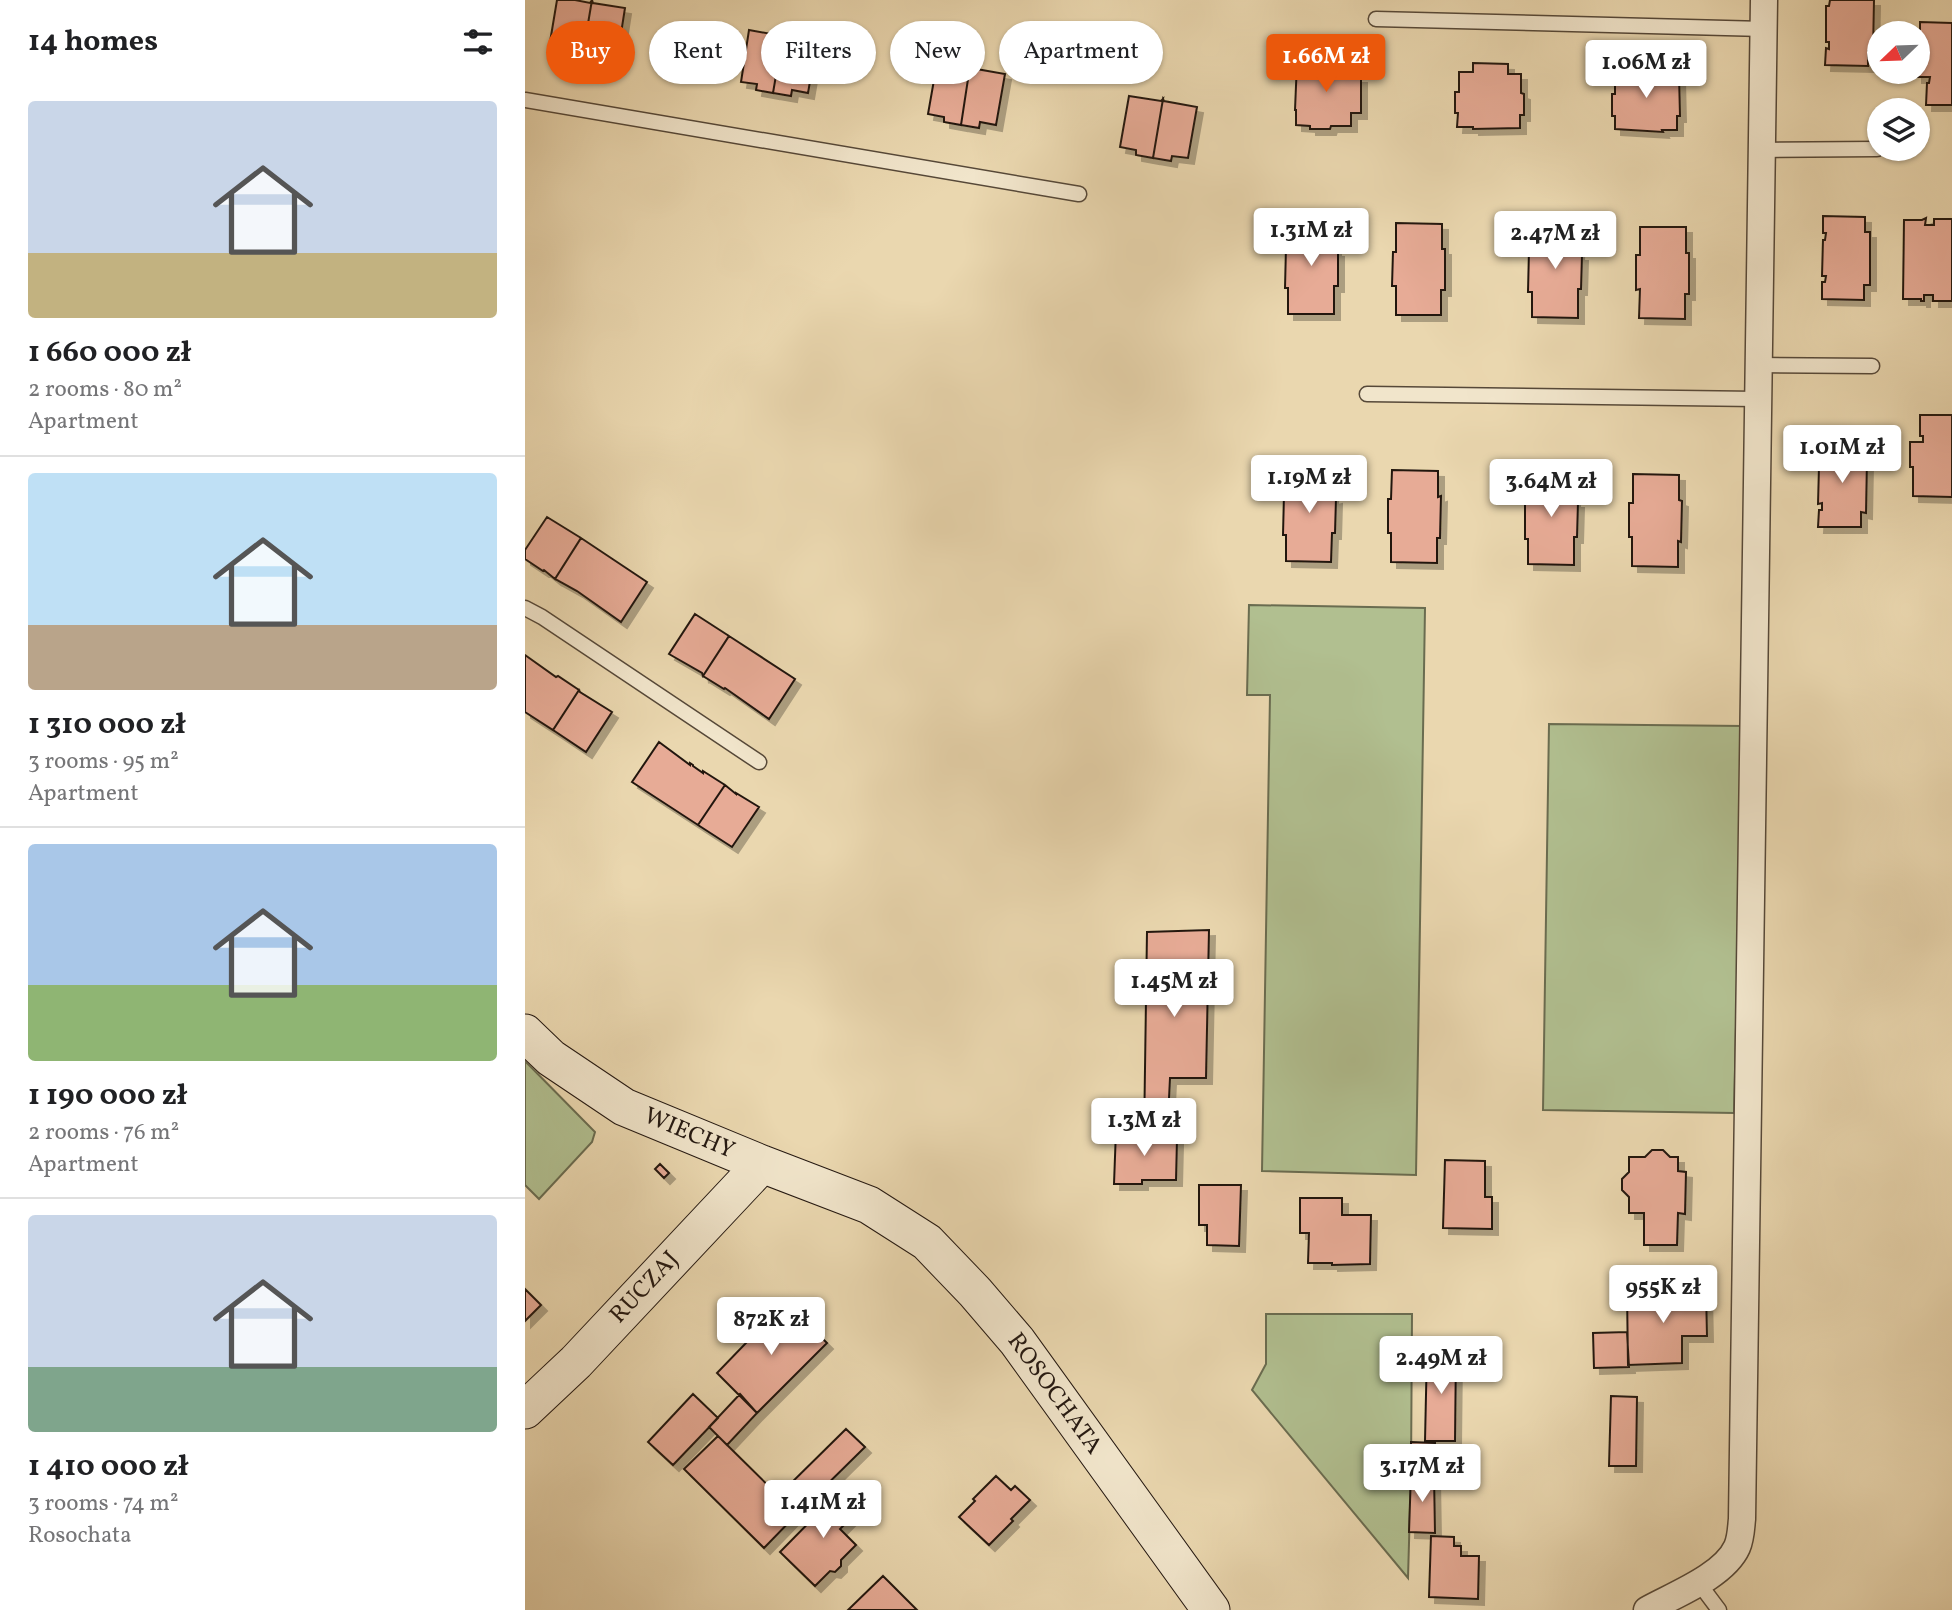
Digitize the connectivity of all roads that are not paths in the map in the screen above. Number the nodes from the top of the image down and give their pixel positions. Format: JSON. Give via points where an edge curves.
{"nodes":[{"id":1,"x":1764,"y":0,"type":"edge"},
{"id":2,"x":1376,"y":19,"type":"dead end"},
{"id":3,"x":1764,"y":29,"type":"junction"},
{"id":4,"x":525,"y":100,"type":"edge"},
{"id":5,"x":1867,"y":149,"type":"edge"},
{"id":6,"x":1762,"y":150,"type":"junction"},
{"id":7,"x":1079,"y":194,"type":"dead end"},
{"id":8,"x":1758,"y":365,"type":"junction"},
{"id":9,"x":1872,"y":366,"type":"dead end"},
{"id":10,"x":1367,"y":394,"type":"dead end"},
{"id":11,"x":1757,"y":400,"type":"junction"},
{"id":12,"x":525,"y":608,"type":"edge"},
{"id":13,"x":759,"y":762,"type":"dead end"},
{"id":14,"x":525,"y":1033,"type":"edge"},
{"id":15,"x":762,"y":1164,"type":"junction"},
{"id":16,"x":869,"y":1205,"type":"joint"},
{"id":17,"x":525,"y":1410,"type":"edge"},
{"id":18,"x":1698,"y":1582,"type":"junction"},
{"id":19,"x":1211,"y":1610,"type":"edge"},
{"id":20,"x":1647,"y":1610,"type":"edge"},
{"id":21,"x":1719,"y":1610,"type":"edge"}],
"edges":[{"from":1,"to":3,"type":"street"},
{"from":2,"to":3,"type":"lane"},
{"from":3,"to":6,"type":"street"},
{"from":4,"to":7,"type":"lane"},
{"from":5,"to":6,"type":"lane"},
{"from":6,"to":8,"type":"street"},
{"from":8,"to":9,"type":"lane"},
{"from":8,"to":11,"type":"street"},
{"from":10,"to":11,"type":"lane"},
{"from":11,"to":18,"type":"street","via":[[1742,1519],[1735,1550],[1723,1566]]},
{"from":12,"to":13,"type":"lane"},
{"from":14,"to":15,"type":"street","name":"WIECHY","via":[[551,1058],[624,1107]]},
{"from":15,"to":16,"type":"street","name":"WIECHY"},
{"from":15,"to":17,"type":"street","name":"RUCZAJ"},
{"from":16,"to":19,"type":"street","name":"ROSOCHATA","via":[[927,1242],[1017,1341]]},
{"from":18,"to":20,"type":"street"},
{"from":18,"to":21,"type":"lane"}]}
